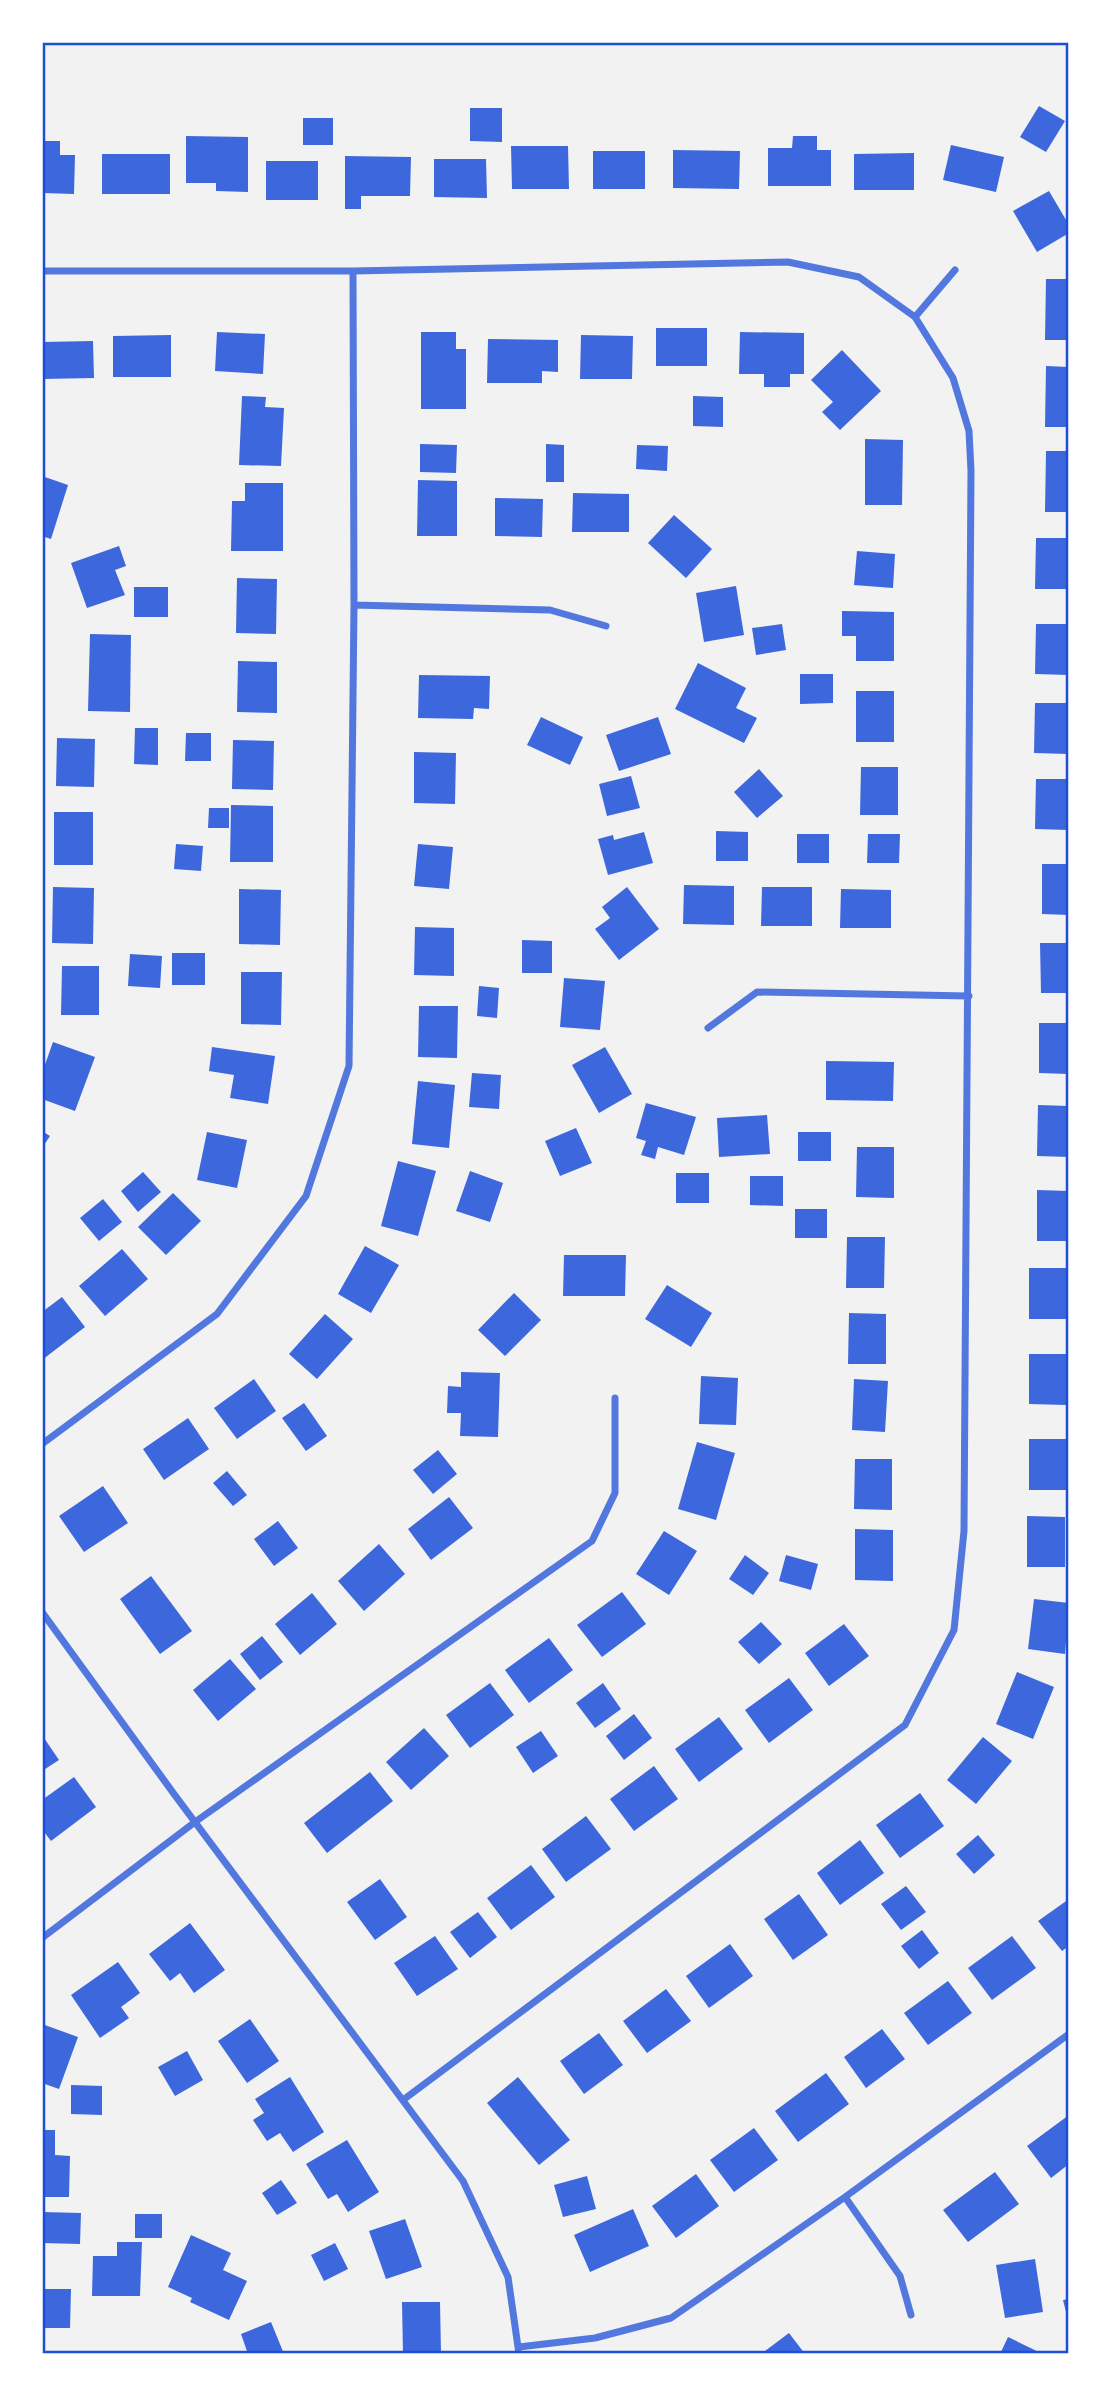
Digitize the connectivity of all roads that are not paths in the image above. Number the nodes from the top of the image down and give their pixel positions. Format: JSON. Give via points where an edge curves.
{"nodes":[{"id":1,"x":955,"y":270,"type":"dead end"},
{"id":2,"x":42,"y":271,"type":"edge"},
{"id":3,"x":353,"y":271,"type":"junction"},
{"id":4,"x":915,"y":317,"type":"junction"},
{"id":5,"x":354,"y":605,"type":"junction"},
{"id":6,"x":606,"y":626,"type":"dead end"},
{"id":7,"x":969,"y":996,"type":"junction"},
{"id":8,"x":708,"y":1028,"type":"dead end"},
{"id":9,"x":615,"y":1398,"type":"dead end"},
{"id":10,"x":42,"y":1444,"type":"edge"},
{"id":11,"x":42,"y":1612,"type":"edge"},
{"id":12,"x":195,"y":1822,"type":"junction"},
{"id":13,"x":42,"y":1938,"type":"edge"},
{"id":14,"x":1069,"y":2034,"type":"edge"},
{"id":15,"x":403,"y":2099,"type":"junction"},
{"id":16,"x":845,"y":2197,"type":"junction"},
{"id":17,"x":911,"y":2315,"type":"dead end"},
{"id":18,"x":519,"y":2350,"type":"edge"}],
"edges":[{"from":1,"to":4,"type":"street"},
{"from":2,"to":3,"type":"street"},
{"from":3,"to":4,"type":"street","via":[[788,262],[859,277]]},
{"from":3,"to":5,"type":"street"},
{"from":4,"to":7,"type":"street","via":[[953,378],[969,431]]},
{"from":5,"to":6,"type":"street","via":[[550,610]]},
{"from":5,"to":10,"type":"street","via":[[349,1066],[306,1196],[217,1314]]},
{"from":7,"to":8,"type":"street","via":[[757,992]]},
{"from":7,"to":15,"type":"street","via":[[964,1531],[954,1630],[905,1725]]},
{"from":9,"to":12,"type":"street","via":[[615,1493],[592,1541]]},
{"from":11,"to":12,"type":"street"},
{"from":12,"to":13,"type":"street"},
{"from":12,"to":15,"type":"street"},
{"from":14,"to":16,"type":"street"},
{"from":15,"to":18,"type":"street","via":[[463,2181],[503,2265]]},
{"from":16,"to":17,"type":"street","via":[[900,2276]]},
{"from":16,"to":18,"type":"street","via":[[671,2318]]}]}
